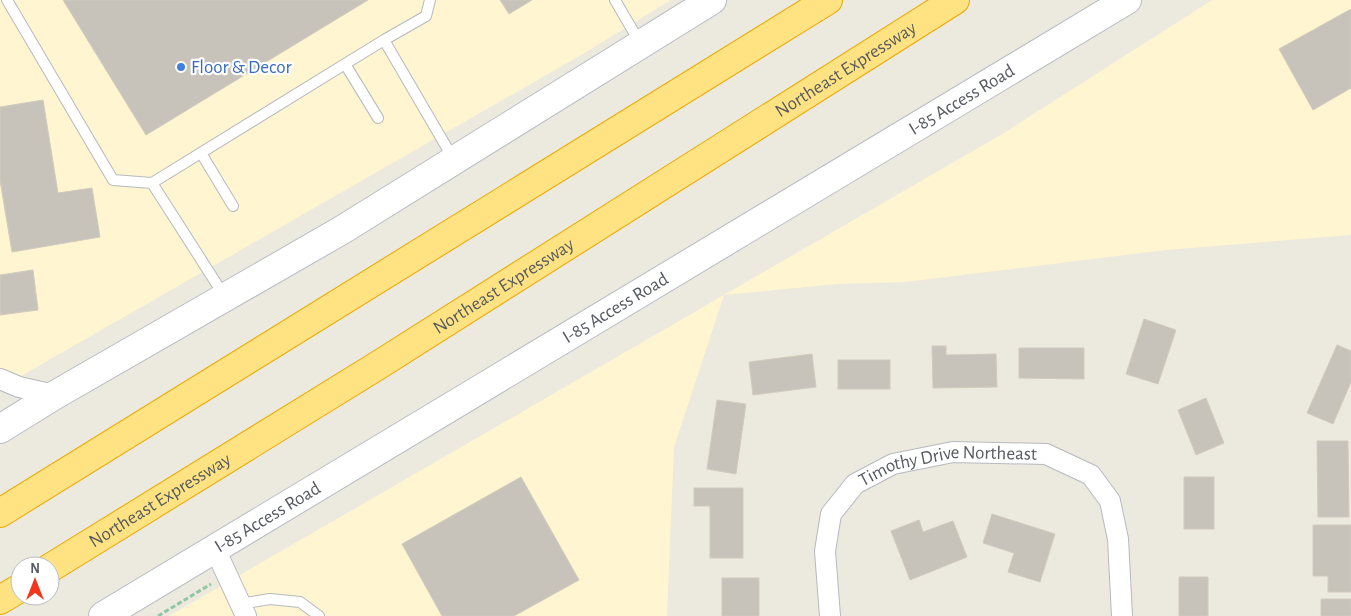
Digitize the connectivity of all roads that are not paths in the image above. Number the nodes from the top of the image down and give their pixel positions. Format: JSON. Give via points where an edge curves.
{"nodes":[{"id":1,"x":7,"y":0,"type":"edge"},
{"id":2,"x":430,"y":0,"type":"edge"},
{"id":3,"x":615,"y":0,"type":"edge"},
{"id":4,"x":712,"y":0,"type":"edge"},
{"id":5,"x":828,"y":0,"type":"edge"},
{"id":6,"x":955,"y":0,"type":"edge"},
{"id":7,"x":1126,"y":0,"type":"edge"},
{"id":8,"x":384,"y":40,"type":"junction"},
{"id":9,"x":641,"y":44,"type":"junction"},
{"id":10,"x":345,"y":64,"type":"junction"},
{"id":11,"x":378,"y":118,"type":"dead end"},
{"id":12,"x":201,"y":153,"type":"junction"},
{"id":13,"x":454,"y":160,"type":"junction"},
{"id":14,"x":152,"y":183,"type":"junction"},
{"id":15,"x":232,"y":206,"type":"dead end"},
{"id":16,"x":225,"y":297,"type":"junction"},
{"id":17,"x":0,"y":379,"type":"edge"},
{"id":18,"x":55,"y":395,"type":"junction"},
{"id":19,"x":0,"y":430,"type":"edge"},
{"id":20,"x":0,"y":513,"type":"edge"},
{"id":21,"x":215,"y":549,"type":"junction"},
{"id":22,"x":60,"y":562,"type":"edge"},
{"id":23,"x":243,"y":610,"type":"edge"},
{"id":24,"x":103,"y":616,"type":"edge"},
{"id":25,"x":319,"y":616,"type":"edge"},
{"id":26,"x":830,"y":616,"type":"edge"},
{"id":27,"x":1122,"y":616,"type":"edge"}],
"edges":[{"from":1,"to":14,"type":"lane","via":[[113,180]]},
{"from":2,"to":8,"type":"lane","via":[[426,16]]},
{"from":3,"to":9,"type":"lane"},
{"from":4,"to":9,"type":"main road","via":[[685,11]]},
{"from":5,"to":20,"type":"highway"},
{"from":6,"to":22,"type":"highway","name":"Northeast Expressway","via":[[377,366]]},
{"from":7,"to":21,"type":"main road","name":"I-85 Access Road"},
{"from":8,"to":10,"type":"lane"},
{"from":8,"to":13,"type":"lane"},
{"from":9,"to":13,"type":"main road"},
{"from":10,"to":11,"type":"lane"},
{"from":10,"to":12,"type":"lane"},
{"from":12,"to":14,"type":"lane"},
{"from":12,"to":15,"type":"lane"},
{"from":13,"to":16,"type":"main road","via":[[342,230]]},
{"from":14,"to":16,"type":"lane"},
{"from":16,"to":18,"type":"main road"},
{"from":17,"to":18,"type":"street"},
{"from":18,"to":19,"type":"main road"},
{"from":21,"to":23,"type":"street"},
{"from":21,"to":24,"type":"main road","name":"I-85 Access Road"},
{"from":23,"to":25,"type":"lane","via":[[270,599],[300,602]]},
{"from":26,"to":27,"type":"street","name":"Timothy Drive Northeast","via":[[825,551],[831,514],[855,484],[892,464],[952,452],[1046,454],[1091,476],[1110,501],[1118,539]]}]}
